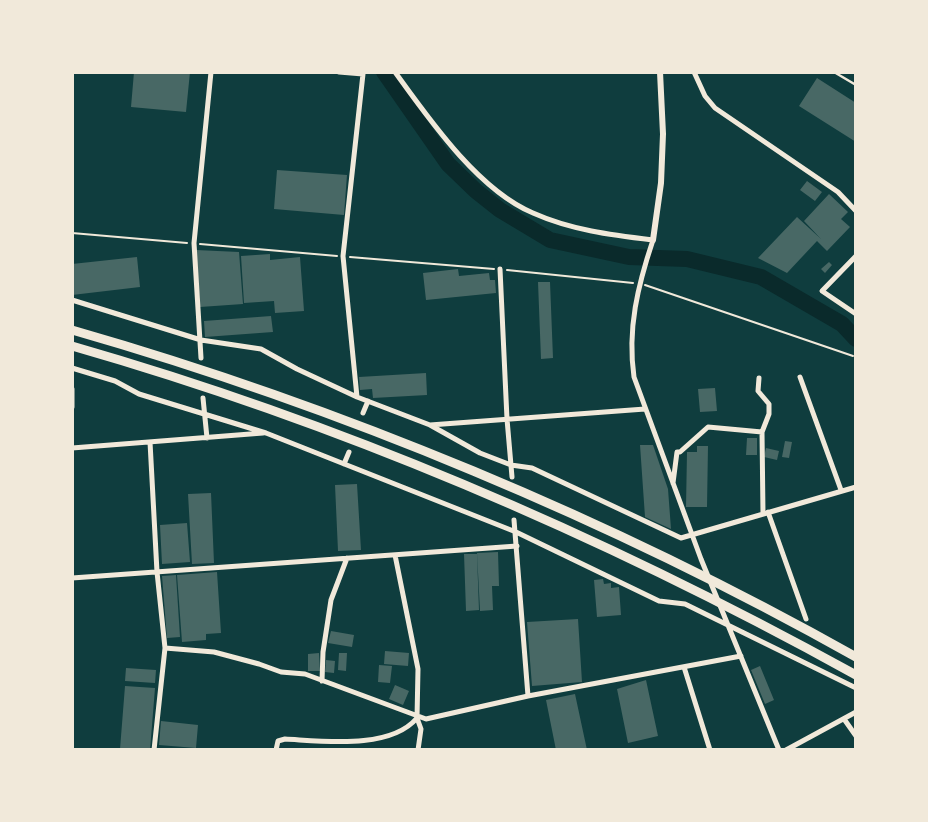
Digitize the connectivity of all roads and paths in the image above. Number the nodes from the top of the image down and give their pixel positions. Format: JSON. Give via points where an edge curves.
{"nodes":[{"id":1,"x":211,"y":72,"type":"edge"},
{"id":2,"x":339,"y":72,"type":"edge"},
{"id":3,"x":395,"y":72,"type":"edge"},
{"id":4,"x":660,"y":72,"type":"edge"},
{"id":5,"x":694,"y":72,"type":"edge"},
{"id":6,"x":834,"y":72,"type":"edge"},
{"id":7,"x":856,"y":85,"type":"edge"},
{"id":8,"x":856,"y":211,"type":"edge"},
{"id":9,"x":72,"y":233,"type":"edge"},
{"id":10,"x":653,"y":240,"type":"junction"},
{"id":11,"x":194,"y":243,"type":"junction"},
{"id":12,"x":343,"y":256,"type":"junction"},
{"id":13,"x":856,"y":256,"type":"edge"},
{"id":14,"x":500,"y":269,"type":"junction"},
{"id":15,"x":639,"y":283,"type":"junction"},
{"id":16,"x":72,"y":300,"type":"edge"},
{"id":17,"x":856,"y":314,"type":"edge"},
{"id":18,"x":72,"y":330,"type":"edge"},
{"id":19,"x":201,"y":340,"type":"junction"},
{"id":20,"x":72,"y":346,"type":"edge"},
{"id":21,"x":853,"y":356,"type":"dead end"},
{"id":22,"x":201,"y":358,"type":"dead end"},
{"id":23,"x":72,"y":368,"type":"edge"},
{"id":24,"x":800,"y":377,"type":"dead end"},
{"id":25,"x":759,"y":378,"type":"dead end"},
{"id":26,"x":72,"y":388,"type":"edge"},
{"id":27,"x":357,"y":397,"type":"junction"},
{"id":28,"x":203,"y":398,"type":"dead end"},
{"id":29,"x":368,"y":401,"type":"junction"},
{"id":30,"x":72,"y":407,"type":"edge"},
{"id":31,"x":645,"y":409,"type":"junction"},
{"id":32,"x":205,"y":412,"type":"junction"},
{"id":33,"x":363,"y":413,"type":"dead end"},
{"id":34,"x":507,"y":419,"type":"junction"},
{"id":35,"x":430,"y":425,"type":"junction"},
{"id":36,"x":762,"y":432,"type":"junction"},
{"id":37,"x":266,"y":433,"type":"junction"},
{"id":38,"x":207,"y":438,"type":"junction"},
{"id":39,"x":150,"y":442,"type":"junction"},
{"id":40,"x":72,"y":448,"type":"edge"},
{"id":41,"x":349,"y":452,"type":"dead end"},
{"id":42,"x":344,"y":464,"type":"junction"},
{"id":43,"x":511,"y":465,"type":"junction"},
{"id":44,"x":512,"y":477,"type":"dead end"},
{"id":45,"x":673,"y":486,"type":"junction"},
{"id":46,"x":856,"y":486,"type":"edge"},
{"id":47,"x":842,"y":490,"type":"junction"},
{"id":48,"x":766,"y":513,"type":"junction"},
{"id":49,"x":514,"y":520,"type":"dead end"},
{"id":50,"x":516,"y":532,"type":"junction"},
{"id":51,"x":692,"y":534,"type":"junction"},
{"id":52,"x":517,"y":546,"type":"junction"},
{"id":53,"x":395,"y":555,"type":"junction"},
{"id":54,"x":347,"y":558,"type":"junction"},
{"id":55,"x":157,"y":572,"type":"junction"},
{"id":56,"x":72,"y":578,"type":"edge"},
{"id":57,"x":806,"y":619,"type":"dead end"},
{"id":58,"x":727,"y":624,"type":"junction"},
{"id":59,"x":165,"y":649,"type":"junction"},
{"id":60,"x":741,"y":656,"type":"junction"},
{"id":61,"x":856,"y":657,"type":"edge"},
{"id":62,"x":684,"y":667,"type":"junction"},
{"id":63,"x":856,"y":675,"type":"edge"},
{"id":64,"x":322,"y":681,"type":"junction"},
{"id":65,"x":856,"y":688,"type":"edge"},
{"id":66,"x":528,"y":696,"type":"junction"},
{"id":67,"x":856,"y":712,"type":"edge"},
{"id":68,"x":417,"y":718,"type":"junction"},
{"id":69,"x":844,"y":719,"type":"junction"},
{"id":70,"x":856,"y":736,"type":"edge"},
{"id":71,"x":154,"y":750,"type":"edge"},
{"id":72,"x":276,"y":750,"type":"edge"},
{"id":73,"x":418,"y":750,"type":"edge"},
{"id":74,"x":710,"y":750,"type":"edge"},
{"id":75,"x":779,"y":750,"type":"edge"},
{"id":76,"x":786,"y":750,"type":"edge"}],
"edges":[{"from":1,"to":11,"type":"street"},
{"from":2,"to":12,"type":"street","via":[[363,74]]},
{"from":3,"to":10,"type":"street","via":[[456,151],[515,203],[592,233]]},
{"from":4,"to":10,"type":"street","via":[[662,170]]},
{"from":5,"to":8,"type":"street","via":[[715,108],[838,192]]},
{"from":6,"to":7,"type":"lane"},
{"from":9,"to":11,"type":"path"},
{"from":10,"to":15,"type":"street"},
{"from":11,"to":12,"type":"path"},
{"from":11,"to":19,"type":"street"},
{"from":12,"to":14,"type":"path"},
{"from":12,"to":27,"type":"street"},
{"from":13,"to":17,"type":"street","via":[[822,291]]},
{"from":14,"to":15,"type":"path"},
{"from":14,"to":34,"type":"street"},
{"from":15,"to":21,"type":"path"},
{"from":15,"to":31,"type":"street","via":[[630,353]]},
{"from":16,"to":19,"type":"street"},
{"from":18,"to":61,"type":"highway","via":[[220,376],[346,422],[549,505],[681,566]]},
{"from":19,"to":22,"type":"street"},
{"from":19,"to":27,"type":"street","via":[[261,349]]},
{"from":20,"to":63,"type":"highway","via":[[215,390],[341,436],[542,519],[674,580]]},
{"from":23,"to":32,"type":"street","via":[[139,394]]},
{"from":24,"to":47,"type":"street"},
{"from":25,"to":36,"type":"street","via":[[758,390],[769,404]]},
{"from":26,"to":30,"type":"street"},
{"from":27,"to":29,"type":"street"},
{"from":28,"to":32,"type":"street"},
{"from":29,"to":33,"type":"street"},
{"from":29,"to":35,"type":"street"},
{"from":31,"to":34,"type":"street"},
{"from":31,"to":45,"type":"street"},
{"from":32,"to":37,"type":"street"},
{"from":32,"to":38,"type":"street"},
{"from":34,"to":35,"type":"street"},
{"from":34,"to":43,"type":"street"},
{"from":35,"to":43,"type":"street"},
{"from":36,"to":45,"type":"street","via":[[708,427],[677,452]]},
{"from":36,"to":48,"type":"street"},
{"from":37,"to":38,"type":"street"},
{"from":37,"to":42,"type":"street"},
{"from":38,"to":39,"type":"street"},
{"from":39,"to":40,"type":"street"},
{"from":39,"to":55,"type":"street"},
{"from":41,"to":42,"type":"street"},
{"from":42,"to":50,"type":"street"},
{"from":43,"to":44,"type":"street"},
{"from":43,"to":51,"type":"street","via":[[532,468],[681,538]]},
{"from":45,"to":51,"type":"street"},
{"from":46,"to":47,"type":"street"},
{"from":47,"to":48,"type":"street"},
{"from":48,"to":51,"type":"street"},
{"from":48,"to":57,"type":"street"},
{"from":49,"to":50,"type":"street"},
{"from":50,"to":52,"type":"street"},
{"from":50,"to":58,"type":"street","via":[[659,601],[685,604]]},
{"from":51,"to":58,"type":"street"},
{"from":52,"to":53,"type":"street"},
{"from":52,"to":66,"type":"street"},
{"from":53,"to":54,"type":"street"},
{"from":53,"to":68,"type":"street","via":[[418,669]]},
{"from":54,"to":55,"type":"street"},
{"from":54,"to":64,"type":"street","via":[[331,600]]},
{"from":55,"to":56,"type":"street"},
{"from":55,"to":59,"type":"street"},
{"from":58,"to":60,"type":"street"},
{"from":58,"to":65,"type":"street"},
{"from":59,"to":64,"type":"street","via":[[214,652]]},
{"from":59,"to":71,"type":"street"},
{"from":60,"to":62,"type":"street"},
{"from":60,"to":75,"type":"street"},
{"from":62,"to":66,"type":"street"},
{"from":62,"to":74,"type":"street"},
{"from":64,"to":68,"type":"street"},
{"from":66,"to":68,"type":"street"},
{"from":67,"to":69,"type":"street"},
{"from":68,"to":72,"type":"street","via":[[409,727],[363,742],[285,739],[278,741]]},
{"from":68,"to":73,"type":"street","via":[[421,729]]},
{"from":69,"to":70,"type":"street"},
{"from":69,"to":76,"type":"street"}]}
